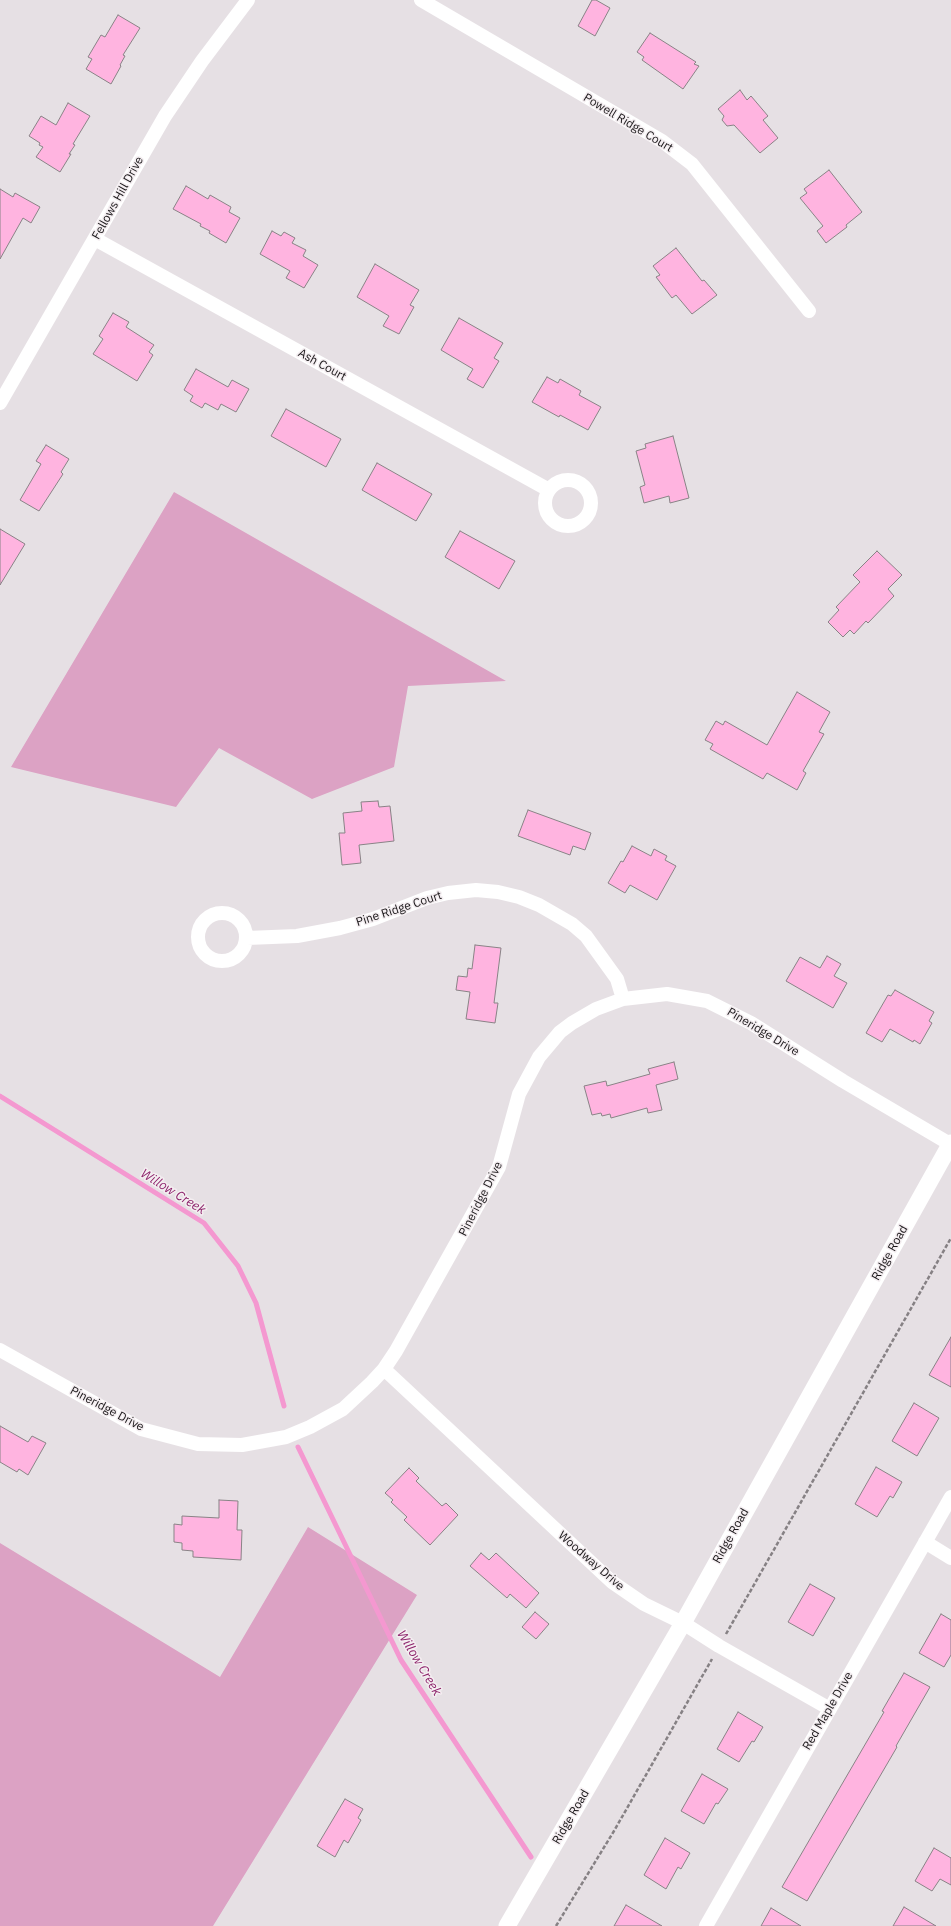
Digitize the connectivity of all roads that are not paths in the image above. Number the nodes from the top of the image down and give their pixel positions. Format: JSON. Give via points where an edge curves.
{"nodes":[{"id":1,"x":248,"y":0,"type":"edge"},
{"id":2,"x":421,"y":0,"type":"edge"},
{"id":3,"x":95,"y":239,"type":"junction"},
{"id":4,"x":809,"y":311,"type":"dead end"},
{"id":5,"x":0,"y":403,"type":"edge"},
{"id":6,"x":548,"y":490,"type":"dead end"},
{"id":7,"x":246,"y":938,"type":"dead end"},
{"id":8,"x":623,"y":999,"type":"junction"},
{"id":9,"x":951,"y":1144,"type":"edge"},
{"id":10,"x":0,"y":1350,"type":"edge"},
{"id":11,"x":384,"y":1369,"type":"junction"},
{"id":12,"x":951,"y":1497,"type":"edge"},
{"id":13,"x":925,"y":1542,"type":"junction"},
{"id":14,"x":951,"y":1558,"type":"edge"},
{"id":15,"x":683,"y":1623,"type":"junction"},
{"id":16,"x":830,"y":1709,"type":"junction"},
{"id":17,"x":507,"y":1926,"type":"edge"},
{"id":18,"x":706,"y":1926,"type":"edge"}],
"edges":[{"from":1,"to":3,"type":"street","name":"Fellows Hill Drive","via":[[202,60],[165,116]]},
{"from":2,"to":4,"type":"street","name":"Powell Ridge Court","via":[[662,140],[692,164]]},
{"from":3,"to":5,"type":"street","name":"Fellows Hill Drive"},
{"from":3,"to":6,"type":"street","name":"Ash Court"},
{"from":7,"to":8,"type":"street","name":"Pine Ridge Court","via":[[297,936],[340,928],[448,893],[476,890],[498,892],[539,905],[586,936],[617,979]]},
{"from":8,"to":9,"type":"street","name":"Pineridge Drive","via":[[667,994],[707,1001],[751,1023],[842,1081]]},
{"from":8,"to":11,"type":"street","name":"Pineridge Drive","via":[[596,1009],[572,1023],[560,1032],[539,1057],[518,1094],[499,1167]]},
{"from":9,"to":15,"type":"street","name":"Ridge Road"},
{"from":10,"to":11,"type":"street","name":"Pineridge Drive","via":[[141,1429],[198,1444],[242,1445],[286,1437],[343,1409]]},
{"from":11,"to":15,"type":"street","name":"Woodway Drive","via":[[612,1582],[644,1604]]},
{"from":12,"to":13,"type":"street","name":"Red Maple Drive"},
{"from":13,"to":14,"type":"street"},
{"from":13,"to":16,"type":"street","name":"Red Maple Drive"},
{"from":15,"to":16,"type":"street","name":"Woodway Drive"},
{"from":15,"to":17,"type":"street","name":"Ridge Road"},
{"from":16,"to":18,"type":"street","name":"Red Maple Drive"}]}
